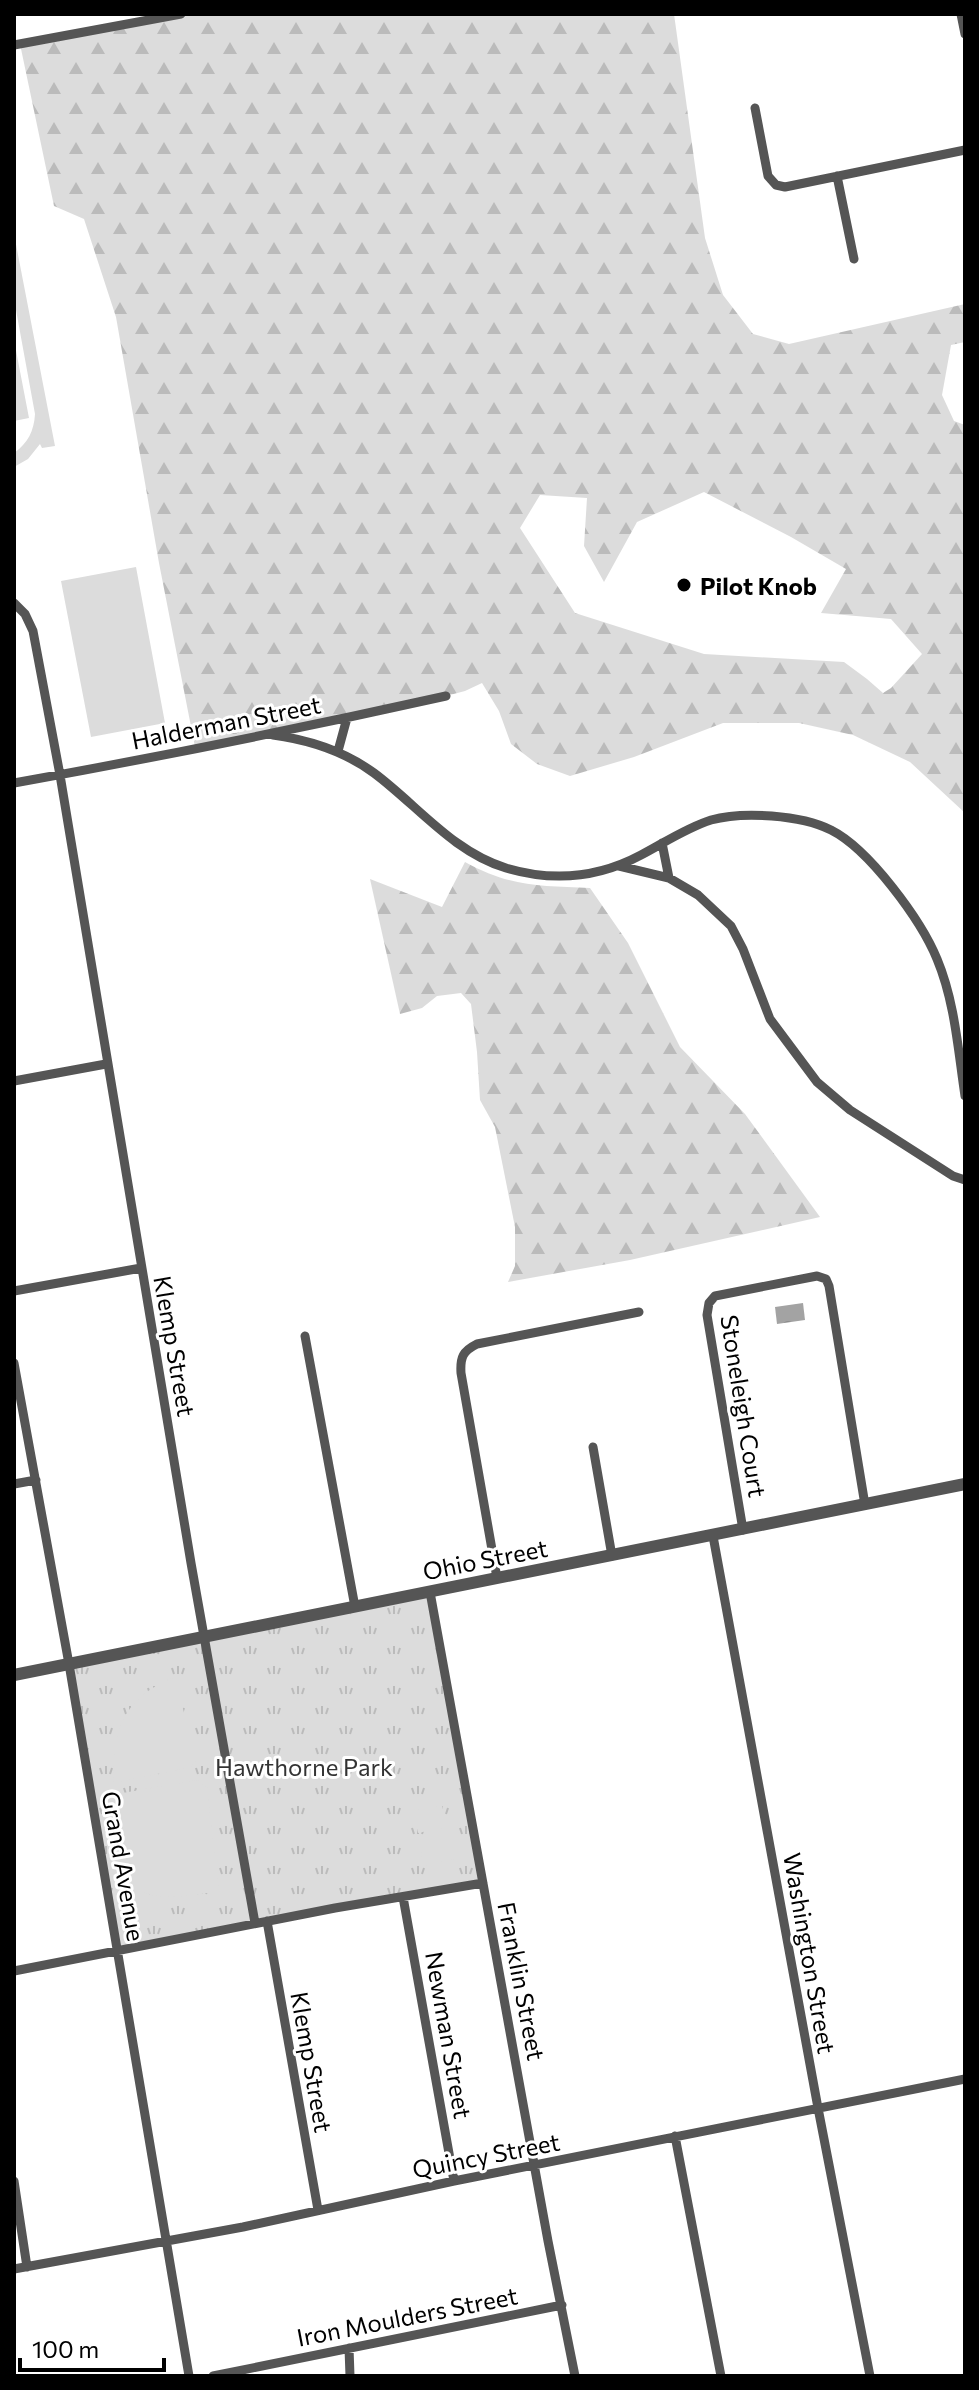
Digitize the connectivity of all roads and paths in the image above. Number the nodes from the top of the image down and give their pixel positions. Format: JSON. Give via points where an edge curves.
{"nodes":[{"id":1,"x":181,"y":14,"type":"edge"},
{"id":2,"x":961,"y":14,"type":"edge"},
{"id":3,"x":965,"y":34,"type":"edge"},
{"id":4,"x":14,"y":45,"type":"edge"},
{"id":5,"x":755,"y":108,"type":"dead end"},
{"id":6,"x":965,"y":150,"type":"edge"},
{"id":7,"x":837,"y":176,"type":"junction"},
{"id":8,"x":854,"y":259,"type":"dead end"},
{"id":9,"x":14,"y":603,"type":"edge"},
{"id":10,"x":446,"y":696,"type":"dead end"},
{"id":11,"x":347,"y":718,"type":"junction"},
{"id":12,"x":273,"y":735,"type":"junction"},
{"id":13,"x":338,"y":751,"type":"junction"},
{"id":14,"x":60,"y":775,"type":"junction"},
{"id":15,"x":14,"y":783,"type":"edge"},
{"id":16,"x":662,"y":843,"type":"junction"},
{"id":17,"x":619,"y":866,"type":"junction"},
{"id":18,"x":669,"y":878,"type":"junction"},
{"id":19,"x":106,"y":1064,"type":"junction"},
{"id":20,"x":14,"y":1081,"type":"edge"},
{"id":21,"x":965,"y":1096,"type":"edge"},
{"id":22,"x":965,"y":1180,"type":"edge"},
{"id":23,"x":141,"y":1268,"type":"junction"},
{"id":24,"x":14,"y":1291,"type":"edge"},
{"id":25,"x":639,"y":1312,"type":"dead end"},
{"id":26,"x":305,"y":1336,"type":"dead end"},
{"id":27,"x":14,"y":1363,"type":"edge"},
{"id":28,"x":593,"y":1447,"type":"dead end"},
{"id":29,"x":36,"y":1480,"type":"junction"},
{"id":30,"x":14,"y":1484,"type":"edge"},
{"id":31,"x":965,"y":1484,"type":"edge"},
{"id":32,"x":865,"y":1505,"type":"junction"},
{"id":33,"x":743,"y":1530,"type":"junction"},
{"id":34,"x":713,"y":1536,"type":"junction"},
{"id":35,"x":612,"y":1556,"type":"junction"},
{"id":36,"x":497,"y":1578,"type":"junction"},
{"id":37,"x":430,"y":1592,"type":"junction"},
{"id":38,"x":355,"y":1607,"type":"junction"},
{"id":39,"x":205,"y":1638,"type":"junction"},
{"id":40,"x":69,"y":1664,"type":"junction"},
{"id":41,"x":14,"y":1675,"type":"edge"},
{"id":42,"x":483,"y":1883,"type":"junction"},
{"id":43,"x":403,"y":1897,"type":"junction"},
{"id":44,"x":267,"y":1921,"type":"junction"},
{"id":45,"x":255,"y":1923,"type":"junction"},
{"id":46,"x":118,"y":1950,"type":"junction"},
{"id":47,"x":14,"y":1971,"type":"edge"},
{"id":48,"x":965,"y":2079,"type":"edge"},
{"id":49,"x":818,"y":2108,"type":"junction"},
{"id":50,"x":675,"y":2136,"type":"junction"},
{"id":51,"x":536,"y":2165,"type":"junction"},
{"id":52,"x":14,"y":2181,"type":"edge"},
{"id":53,"x":454,"y":2181,"type":"junction"},
{"id":54,"x":318,"y":2210,"type":"junction"},
{"id":55,"x":165,"y":2240,"type":"junction"},
{"id":56,"x":27,"y":2267,"type":"junction"},
{"id":57,"x":14,"y":2269,"type":"edge"},
{"id":58,"x":562,"y":2305,"type":"junction"},
{"id":59,"x":349,"y":2348,"type":"junction"},
{"id":60,"x":189,"y":2376,"type":"edge"},
{"id":61,"x":213,"y":2376,"type":"edge"},
{"id":62,"x":350,"y":2376,"type":"edge"},
{"id":63,"x":575,"y":2376,"type":"edge"},
{"id":64,"x":721,"y":2376,"type":"edge"},
{"id":65,"x":870,"y":2376,"type":"edge"}],
"edges":[{"from":1,"to":4,"type":"street"},
{"from":2,"to":3,"type":"street"},
{"from":5,"to":7,"type":"street","via":[[768,176],[776,185]]},
{"from":6,"to":7,"type":"street"},
{"from":7,"to":8,"type":"street"},
{"from":9,"to":14,"type":"street","via":[[33,631]]},
{"from":10,"to":11,"type":"street","name":"Halderman Street"},
{"from":11,"to":12,"type":"street","name":"Halderman Street"},
{"from":11,"to":13,"type":"street"},
{"from":12,"to":13,"type":"street"},
{"from":12,"to":14,"type":"street","name":"Halderman Street"},
{"from":13,"to":17,"type":"street","via":[[470,852],[505,868],[541,876],[582,876]]},
{"from":14,"to":15,"type":"street","name":"Halderman Street"},
{"from":14,"to":19,"type":"street","name":"Klemp Street"},
{"from":16,"to":17,"type":"street"},
{"from":16,"to":18,"type":"street"},
{"from":16,"to":21,"type":"street","via":[[702,823],[748,814],[828,828],[859,850],[909,909],[937,959],[953,1011]]},
{"from":17,"to":18,"type":"street"},
{"from":18,"to":22,"type":"street","via":[[698,895],[731,926],[770,1019],[817,1082],[850,1110]]},
{"from":19,"to":20,"type":"street"},
{"from":19,"to":23,"type":"street","name":"Klemp Street"},
{"from":23,"to":24,"type":"street"},
{"from":23,"to":39,"type":"street","name":"Klemp Street"},
{"from":25,"to":36,"type":"street","via":[[477,1344],[460,1359]]},
{"from":26,"to":38,"type":"street"},
{"from":27,"to":29,"type":"street","name":"Grand Avenue"},
{"from":28,"to":35,"type":"street"},
{"from":29,"to":30,"type":"street"},
{"from":29,"to":40,"type":"street","name":"Grand Avenue"},
{"from":31,"to":32,"type":"street","name":"Ohio Street"},
{"from":32,"to":33,"type":"street","name":"Ohio Street"},
{"from":32,"to":33,"type":"street","name":"Stoneleigh Court","via":[[826,1279],[817,1276],[715,1296],[707,1315]]},
{"from":33,"to":34,"type":"street","name":"Ohio Street"},
{"from":34,"to":35,"type":"street","name":"Ohio Street"},
{"from":34,"to":49,"type":"street","name":"Washington Street"},
{"from":35,"to":36,"type":"street","name":"Ohio Street"},
{"from":36,"to":37,"type":"street","name":"Ohio Street"},
{"from":37,"to":38,"type":"street","name":"Ohio Street"},
{"from":37,"to":42,"type":"street","name":"Franklin Street"},
{"from":38,"to":39,"type":"street","name":"Ohio Street"},
{"from":39,"to":40,"type":"street","name":"Ohio Street"},
{"from":39,"to":45,"type":"street","name":"Klemp Street"},
{"from":40,"to":41,"type":"street","name":"Ohio Street"},
{"from":40,"to":46,"type":"street","name":"Grand Avenue"},
{"from":42,"to":43,"type":"street"},
{"from":42,"to":51,"type":"street","name":"Franklin Street"},
{"from":43,"to":44,"type":"street"},
{"from":43,"to":53,"type":"street","name":"Newman Street"},
{"from":44,"to":45,"type":"street"},
{"from":44,"to":54,"type":"street","name":"Klemp Street"},
{"from":45,"to":46,"type":"street"},
{"from":46,"to":47,"type":"street"},
{"from":46,"to":55,"type":"street","name":"Grand Avenue"},
{"from":48,"to":49,"type":"street","name":"Quincy Street"},
{"from":49,"to":50,"type":"street","name":"Quincy Street"},
{"from":49,"to":65,"type":"street","name":"Washington Street"},
{"from":50,"to":51,"type":"street","name":"Quincy Street"},
{"from":50,"to":64,"type":"street"},
{"from":51,"to":53,"type":"street","name":"Quincy Street"},
{"from":51,"to":58,"type":"street","name":"Franklin Street"},
{"from":52,"to":56,"type":"street"},
{"from":53,"to":54,"type":"street","name":"Quincy Street"},
{"from":54,"to":55,"type":"street","name":"Quincy Street"},
{"from":55,"to":56,"type":"street","name":"Quincy Street"},
{"from":55,"to":60,"type":"street","name":"Grand Avenue"},
{"from":56,"to":57,"type":"street","name":"Quincy Street"},
{"from":58,"to":59,"type":"street","name":"Iron Moulders Street"},
{"from":58,"to":63,"type":"street","name":"Franklin Street"},
{"from":59,"to":61,"type":"street","name":"Iron Moulders Street"},
{"from":59,"to":62,"type":"street"}]}
